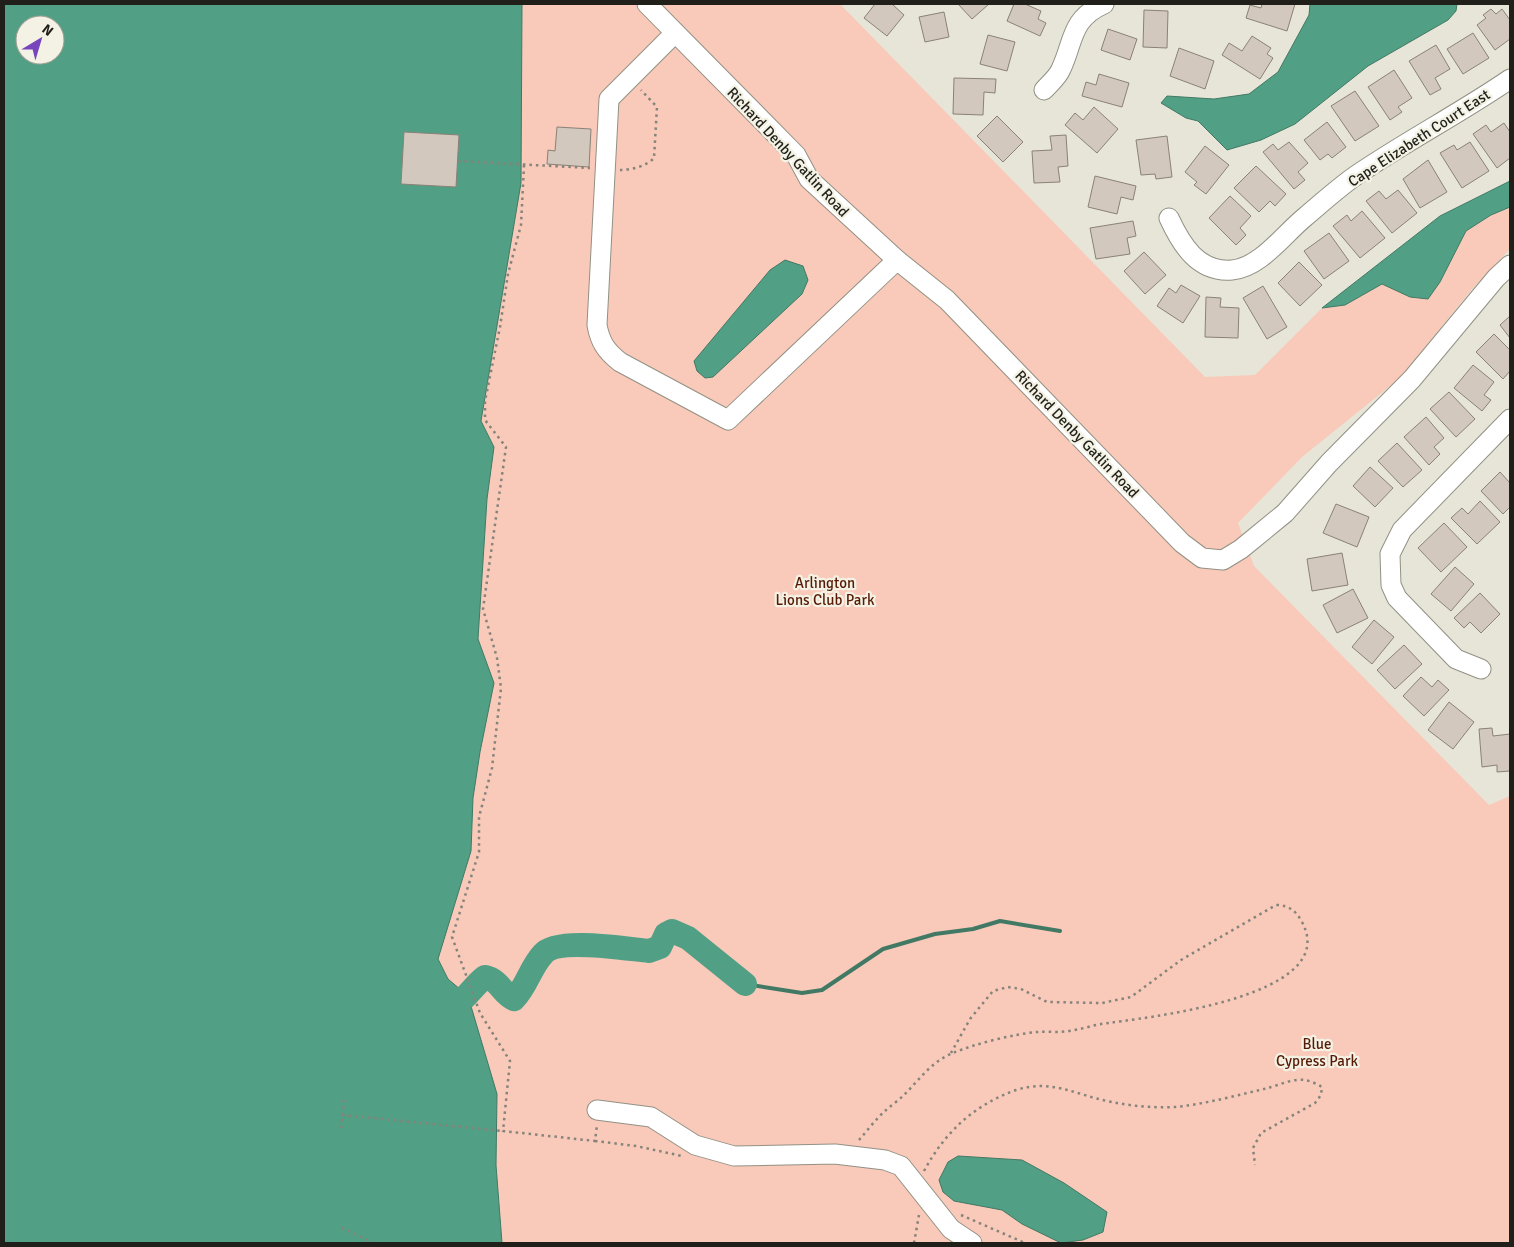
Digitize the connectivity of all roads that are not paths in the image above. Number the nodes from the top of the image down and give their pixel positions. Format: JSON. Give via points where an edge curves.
{"nodes":[{"id":1,"x":647,"y":4,"type":"edge"},
{"id":2,"x":1104,"y":4,"type":"edge"},
{"id":3,"x":675,"y":33,"type":"junction"},
{"id":4,"x":1510,"y":79,"type":"edge"},
{"id":5,"x":1044,"y":90,"type":"dead end"},
{"id":6,"x":1169,"y":218,"type":"dead end"},
{"id":7,"x":897,"y":260,"type":"junction"},
{"id":8,"x":1510,"y":265,"type":"edge"},
{"id":9,"x":1510,"y":419,"type":"edge"},
{"id":10,"x":1482,"y":669,"type":"dead end"},
{"id":11,"x":598,"y":1110,"type":"road end"},
{"id":12,"x":972,"y":1243,"type":"edge"}],
"edges":[{"from":1,"to":3,"type":"street","name":"Richard Denby Gatlin Road"},
{"from":2,"to":5,"type":"street","via":[[1084,19],[1072,35],[1061,70]]},
{"from":3,"to":7,"type":"street","name":"Richard Denby Gatlin Road","via":[[796,155],[809,179]]},
{"from":3,"to":7,"type":"street","via":[[609,99],[598,325],[600,340],[609,354],[728,420]]},
{"from":4,"to":6,"type":"street","name":"Cape Elizabeth Court East","via":[[1360,172],[1246,266],[1231,270],[1204,264],[1179,241]]},
{"from":7,"to":8,"type":"street","name":"Richard Denby Gatlin Road","via":[[976,328],[1182,543],[1202,558],[1223,560],[1285,512],[1328,462],[1412,379]]},
{"from":9,"to":10,"type":"street","via":[[1402,530],[1390,554],[1391,585],[1397,598],[1456,659]]},
{"from":11,"to":12,"type":"street","via":[[651,1117],[695,1145],[734,1156],[847,1155],[885,1160],[907,1171],[952,1229]]}]}
